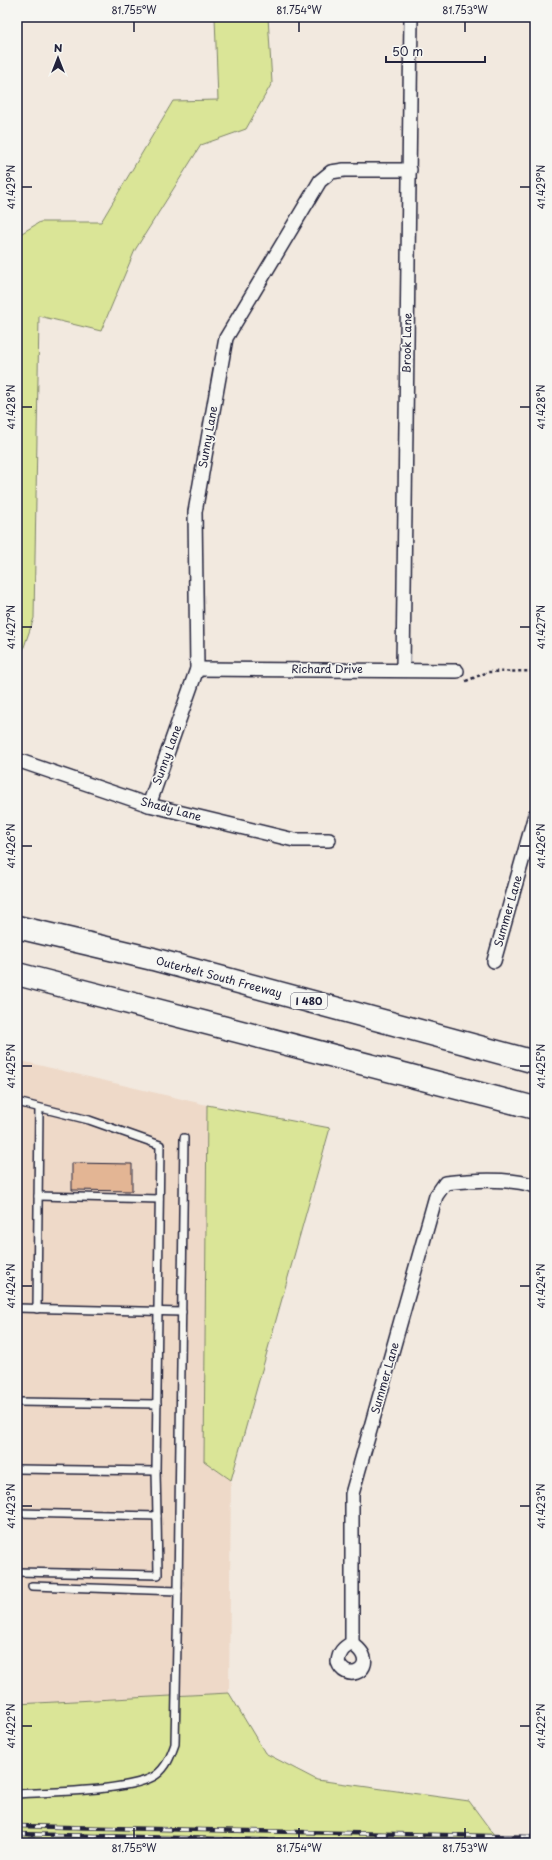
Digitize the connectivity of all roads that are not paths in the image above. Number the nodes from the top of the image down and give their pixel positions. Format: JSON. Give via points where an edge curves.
{"nodes":[{"id":1,"x":411,"y":17,"type":"edge"},
{"id":2,"x":410,"y":170,"type":"junction"},
{"id":3,"x":197,"y":669,"type":"junction"},
{"id":4,"x":404,"y":669,"type":"junction"},
{"id":5,"x":457,"y":670,"type":"dead end"},
{"id":6,"x":17,"y":760,"type":"edge"},
{"id":7,"x":149,"y":805,"type":"junction"},
{"id":8,"x":535,"y":815,"type":"edge"},
{"id":9,"x":329,"y":840,"type":"dead end"},
{"id":10,"x":17,"y":927,"type":"edge"},
{"id":11,"x":494,"y":961,"type":"dead end"},
{"id":12,"x":17,"y":974,"type":"edge"},
{"id":13,"x":535,"y":1062,"type":"edge"},
{"id":14,"x":17,"y":1102,"type":"edge"},
{"id":15,"x":39,"y":1108,"type":"junction"},
{"id":16,"x":535,"y":1108,"type":"edge"},
{"id":17,"x":184,"y":1138,"type":"dead end"},
{"id":18,"x":535,"y":1186,"type":"edge"},
{"id":19,"x":38,"y":1196,"type":"junction"},
{"id":20,"x":159,"y":1199,"type":"junction"},
{"id":21,"x":17,"y":1308,"type":"edge"},
{"id":22,"x":37,"y":1309,"type":"junction"},
{"id":23,"x":158,"y":1312,"type":"junction"},
{"id":24,"x":182,"y":1312,"type":"junction"},
{"id":25,"x":17,"y":1402,"type":"edge"},
{"id":26,"x":157,"y":1404,"type":"junction"},
{"id":27,"x":17,"y":1469,"type":"edge"},
{"id":28,"x":156,"y":1471,"type":"junction"},
{"id":29,"x":17,"y":1513,"type":"edge"},
{"id":30,"x":157,"y":1516,"type":"junction"},
{"id":31,"x":17,"y":1572,"type":"edge"},
{"id":32,"x":32,"y":1586,"type":"dead end"},
{"id":33,"x":178,"y":1591,"type":"junction"},
{"id":34,"x":352,"y":1643,"type":"dead end"},
{"id":35,"x":17,"y":1794,"type":"edge"}],
"edges":[{"from":1,"to":2,"type":"street","name":"Brook Lane"},
{"from":2,"to":3,"type":"street","name":"Sunny Lane","via":[[344,170],[331,172],[320,181],[226,338],[195,512]]},
{"from":2,"to":4,"type":"street","name":"Brook Lane"},
{"from":3,"to":4,"type":"street","name":"Richard Drive"},
{"from":3,"to":7,"type":"street","name":"Sunny Lane"},
{"from":4,"to":5,"type":"street","name":"Richard Drive"},
{"from":6,"to":7,"type":"street","name":"Shady Lane"},
{"from":7,"to":9,"type":"street","name":"Shady Lane","via":[[294,840]]},
{"from":8,"to":11,"type":"street","name":"Summer Lane"},
{"from":10,"to":13,"type":"highway","name":"Outerbelt South Freeway","number":"I 480","via":[[153,958]]},
{"from":12,"to":16,"type":"highway"},
{"from":14,"to":15,"type":"lane"},
{"from":15,"to":19,"type":"lane"},
{"from":15,"to":20,"type":"lane","via":[[89,1120],[160,1145]]},
{"from":17,"to":24,"type":"lane"},
{"from":18,"to":34,"type":"street","name":"Summer Lane","via":[[511,1182],[459,1181],[445,1183],[436,1196],[352,1494]]},
{"from":19,"to":20,"type":"lane"},
{"from":19,"to":22,"type":"lane"},
{"from":20,"to":23,"type":"lane"},
{"from":21,"to":22,"type":"lane"},
{"from":22,"to":23,"type":"lane"},
{"from":23,"to":24,"type":"lane"},
{"from":23,"to":26,"type":"lane"},
{"from":24,"to":33,"type":"lane"},
{"from":25,"to":26,"type":"lane"},
{"from":26,"to":28,"type":"lane"},
{"from":27,"to":28,"type":"lane"},
{"from":28,"to":30,"type":"lane"},
{"from":29,"to":30,"type":"lane"},
{"from":30,"to":31,"type":"lane","via":[[158,1575]]},
{"from":32,"to":33,"type":"lane"},
{"from":33,"to":35,"type":"lane","via":[[175,1744],[171,1758],[151,1777],[130,1785]]}]}
